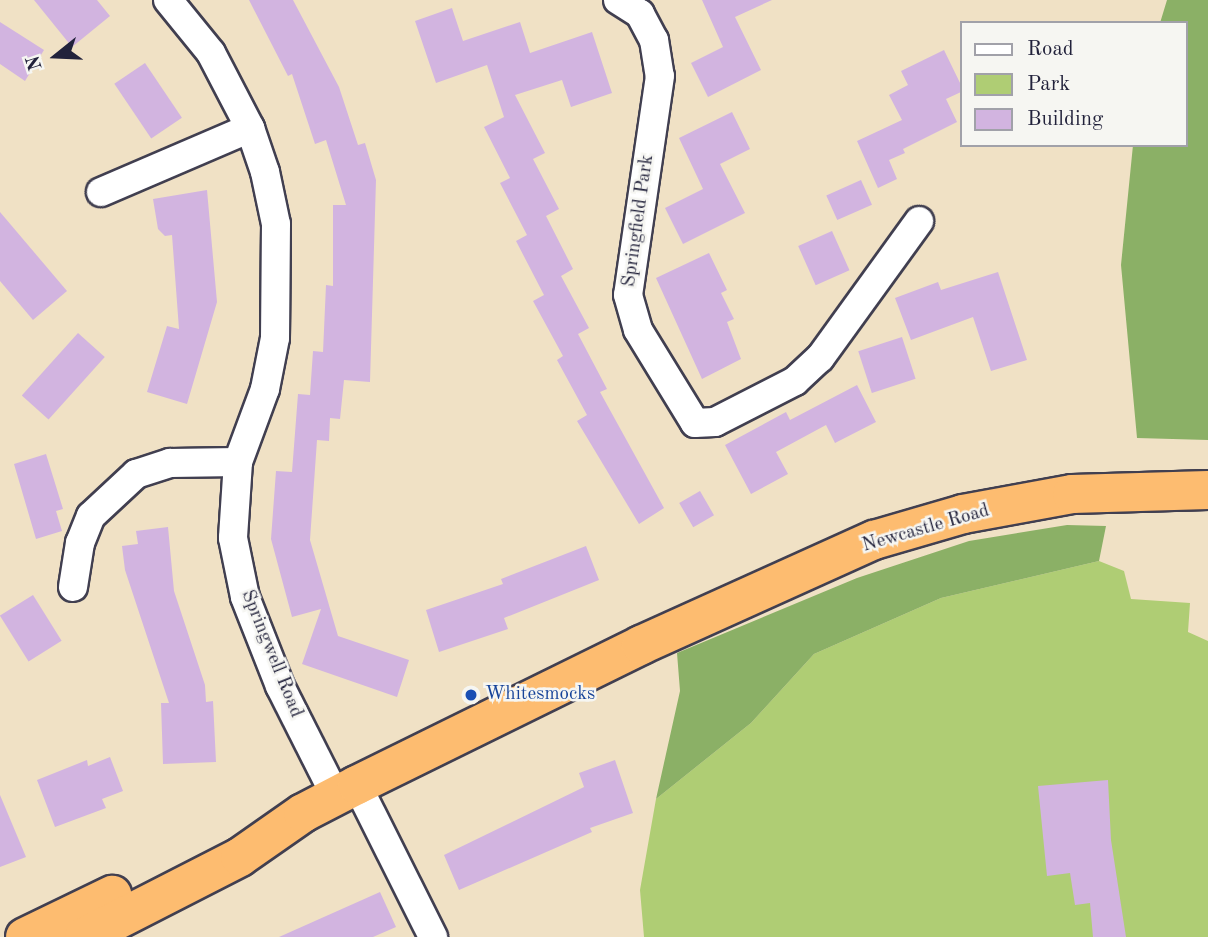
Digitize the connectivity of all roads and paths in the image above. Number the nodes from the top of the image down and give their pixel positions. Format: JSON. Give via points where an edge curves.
{"nodes":[{"id":1,"x":168,"y":0,"type":"edge"},
{"id":2,"x":618,"y":0,"type":"edge"},
{"id":3,"x":250,"y":128,"type":"junction"},
{"id":4,"x":101,"y":192,"type":"dead end"},
{"id":5,"x":919,"y":221,"type":"dead end"},
{"id":6,"x":238,"y":462,"type":"junction"},
{"id":7,"x":1208,"y":489,"type":"edge"},
{"id":8,"x":73,"y":587,"type":"dead end"},
{"id":9,"x":332,"y":799,"type":"junction"},
{"id":10,"x":25,"y":937,"type":"edge"},
{"id":11,"x":84,"y":937,"type":"edge"},
{"id":12,"x":433,"y":937,"type":"edge"}],
"edges":[{"from":1,"to":3,"type":"street","name":"Springwell Road","via":[[211,53]]},
{"from":2,"to":5,"type":"street","name":"Springfield Park","via":[[640,14],[659,57],[660,76],[628,295],[638,330],[695,423],[715,422],[795,381],[820,358]]},
{"from":3,"to":4,"type":"street"},
{"from":3,"to":6,"type":"street","name":"Springwell Road","via":[[275,224],[278,290],[265,389]]},
{"from":6,"to":8,"type":"street","via":[[170,463],[135,474],[91,516],[80,543]]},
{"from":6,"to":9,"type":"street","name":"Springwell Road","via":[[233,538],[245,597]]},
{"from":7,"to":9,"type":"highway","name":"Newcastle Road","via":[[1072,494],[963,514],[874,540],[660,636]]},
{"from":9,"to":10,"type":"highway","via":[[223,841]]},
{"from":9,"to":11,"type":"highway","via":[[240,857]]},
{"from":9,"to":12,"type":"street","name":"Springwell Road"}]}
